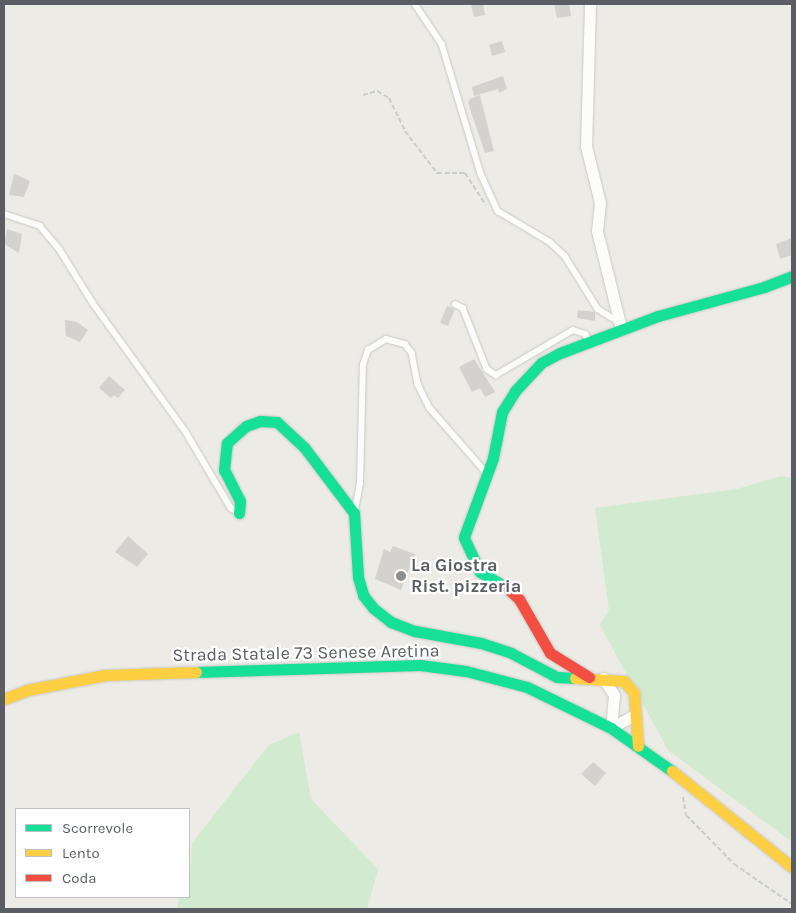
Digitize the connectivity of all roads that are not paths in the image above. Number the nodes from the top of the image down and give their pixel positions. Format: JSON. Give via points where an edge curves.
{"nodes":[{"id":1,"x":415,"y":4,"type":"edge"},
{"id":2,"x":590,"y":4,"type":"edge"},
{"id":3,"x":4,"y":214,"type":"edge"},
{"id":4,"x":792,"y":276,"type":"edge"},
{"id":5,"x":455,"y":304,"type":"dead end"},
{"id":6,"x":620,"y":325,"type":"junction"},
{"id":7,"x":590,"y":341,"type":"junction"},
{"id":8,"x":487,"y":473,"type":"junction"},
{"id":9,"x":240,"y":513,"type":"joint"},
{"id":10,"x":354,"y":514,"type":"junction"},
{"id":11,"x":589,"y":677,"type":"junction"},
{"id":12,"x":603,"y":678,"type":"junction"},
{"id":13,"x":4,"y":699,"type":"edge"},
{"id":14,"x":613,"y":705,"type":"junction"},
{"id":15,"x":586,"y":713,"type":"junction"},
{"id":16,"x":634,"y":715,"type":"junction"},
{"id":17,"x":611,"y":728,"type":"junction"},
{"id":18,"x":638,"y":746,"type":"junction"},
{"id":19,"x":792,"y":867,"type":"edge"}],
"edges":[{"from":1,"to":6,"type":"lane","via":[[442,44],[480,174],[498,209],[555,246],[565,256],[598,309]]},
{"from":2,"to":6,"type":"street","via":[[586,146],[600,204],[597,231]]},
{"from":3,"to":9,"type":"lane","via":[[40,226],[60,250],[93,304],[186,432],[231,508]]},
{"from":4,"to":6,"type":"street","via":[[764,288]]},
{"from":5,"to":7,"type":"lane","via":[[463,308],[487,369],[493,374],[503,374],[572,330],[586,334]]},
{"from":6,"to":7,"type":"street"},
{"from":7,"to":8,"type":"street","via":[[540,363],[515,391],[502,412]]},
{"from":8,"to":10,"type":"lane","via":[[429,406],[418,384],[412,353],[405,344],[386,339],[368,350],[363,365],[360,484]]},
{"from":8,"to":11,"type":"street","via":[[464,537],[472,559],[480,572],[503,584],[519,599],[550,653],[565,666]]},
{"from":9,"to":10,"type":"street","via":[[240,501],[227,480],[223,457],[227,443],[235,434],[260,421],[277,422],[291,434],[327,474]]},
{"from":10,"to":11,"type":"street","via":[[358,577],[363,595],[391,622],[415,631],[481,643],[510,653],[557,677]]},
{"from":11,"to":12,"type":"street"},
{"from":12,"to":14,"type":"street","via":[[614,694]]},
{"from":12,"to":16,"type":"street","via":[[615,678],[630,685],[634,693]]},
{"from":13,"to":15,"type":"street","name":"Strada Statale 73 Senese Aretina","via":[[27,690],[106,675],[420,665],[466,670],[527,687]]},
{"from":14,"to":15,"type":"street","via":[[599,712]]},
{"from":14,"to":17,"type":"street"},
{"from":15,"to":17,"type":"street","name":"Strada Statale 73 Senese Aretina"},
{"from":16,"to":17,"type":"street"},
{"from":16,"to":18,"type":"street"},
{"from":17,"to":18,"type":"street","name":"Strada Statale 73 Senese Aretina"},
{"from":18,"to":19,"type":"street","name":"Strada Statale 73 Senese Aretina"}]}
